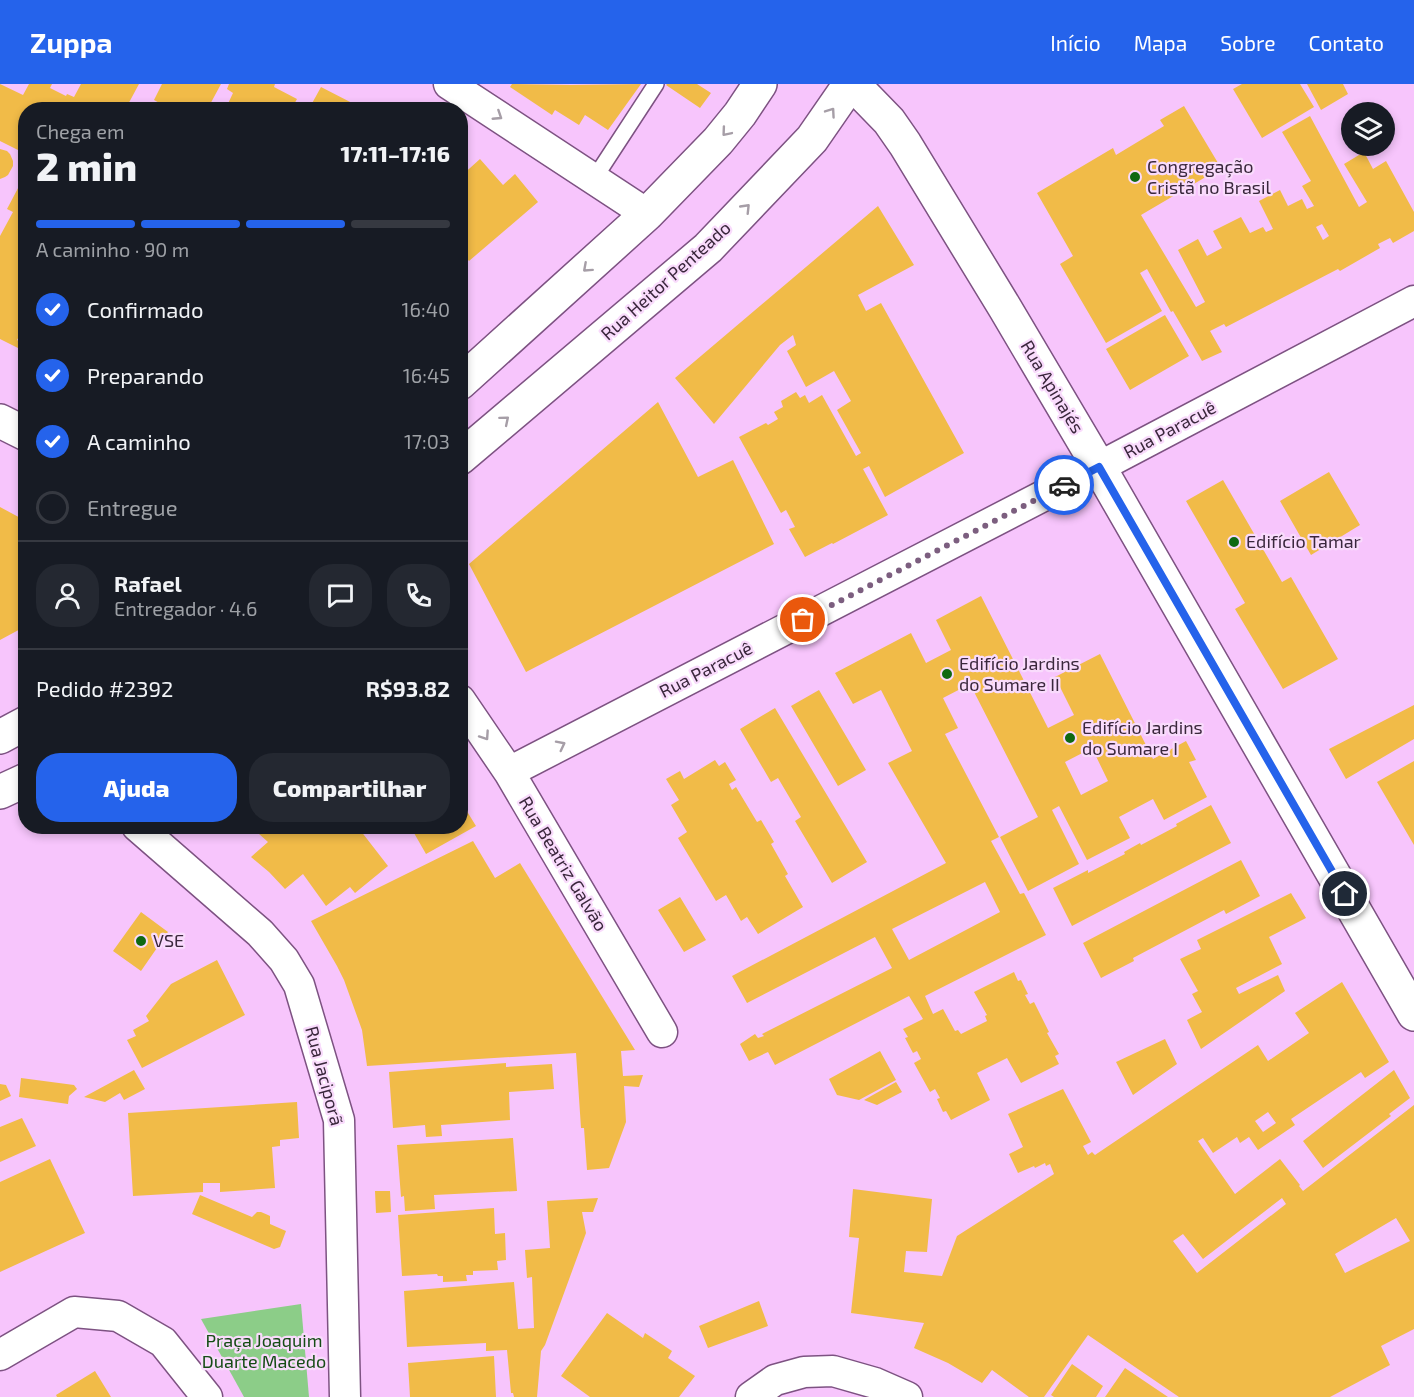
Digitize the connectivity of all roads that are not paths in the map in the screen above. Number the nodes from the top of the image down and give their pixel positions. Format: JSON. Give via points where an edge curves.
{"nodes":[{"id":1,"x":449,"y":84,"type":"edge"},
{"id":2,"x":656,"y":84,"type":"edge"},
{"id":3,"x":760,"y":84,"type":"edge"},
{"id":4,"x":852,"y":84,"type":"edge"},
{"id":5,"x":594,"y":179,"type":"junction"},
{"id":6,"x":647,"y":214,"type":"junction"},
{"id":7,"x":1414,"y":302,"type":"edge"},
{"id":8,"x":468,"y":377,"type":"edge"},
{"id":9,"x":0,"y":421,"type":"edge"},
{"id":10,"x":18,"y":431,"type":"edge"},
{"id":11,"x":468,"y":451,"type":"edge"},
{"id":12,"x":1099,"y":467,"type":"junction"},
{"id":13,"x":468,"y":712,"type":"edge"},
{"id":14,"x":18,"y":727,"type":"edge"},
{"id":15,"x":0,"y":737,"type":"edge"},
{"id":16,"x":509,"y":772,"type":"junction"},
{"id":17,"x":18,"y":784,"type":"edge"},
{"id":18,"x":0,"y":792,"type":"edge"},
{"id":19,"x":145,"y":834,"type":"edge"},
{"id":20,"x":1414,"y":1014,"type":"edge"},
{"id":21,"x":662,"y":1032,"type":"dead end"},
{"id":22,"x":0,"y":1354,"type":"edge"},
{"id":23,"x":207,"y":1397,"type":"edge"},
{"id":24,"x":345,"y":1397,"type":"edge"},
{"id":25,"x":751,"y":1397,"type":"edge"},
{"id":26,"x":907,"y":1397,"type":"edge"}],
"edges":[{"from":1,"to":5,"type":"street","one_way":true},
{"from":2,"to":5,"type":"lane"},
{"from":3,"to":6,"type":"street","one_way":true,"via":[[718,141]]},
{"from":11,"to":4,"type":"street","name":"Rua Heitor Penteado","one_way":true,"via":[[708,248],[812,140]]},
{"from":4,"to":12,"type":"street","name":"Rua Apinajés","via":[[889,121],[905,144]]},
{"from":5,"to":6,"type":"street"},
{"from":6,"to":8,"type":"street","one_way":true},
{"from":7,"to":12,"type":"street","name":"Rua Paracuê"},
{"from":9,"to":10,"type":"street"},
{"from":16,"to":12,"type":"street","name":"Rua Paracuê","one_way":true},
{"from":12,"to":20,"type":"street","name":"Rua Apinajés"},
{"from":13,"to":16,"type":"street","name":"Rua Beatriz Galvão","one_way":true},
{"from":14,"to":15,"type":"street"},
{"from":16,"to":21,"type":"street","name":"Rua Beatriz Galvão"},
{"from":17,"to":18,"type":"street"},
{"from":19,"to":24,"type":"street","name":"Rua Jaciporã","via":[[260,933],[299,985],[339,1120]]},
{"from":22,"to":23,"type":"street","via":[[74,1312],[118,1316],[163,1342]]},
{"from":25,"to":26,"type":"street","via":[[775,1380],[804,1372],[833,1371]]}]}
